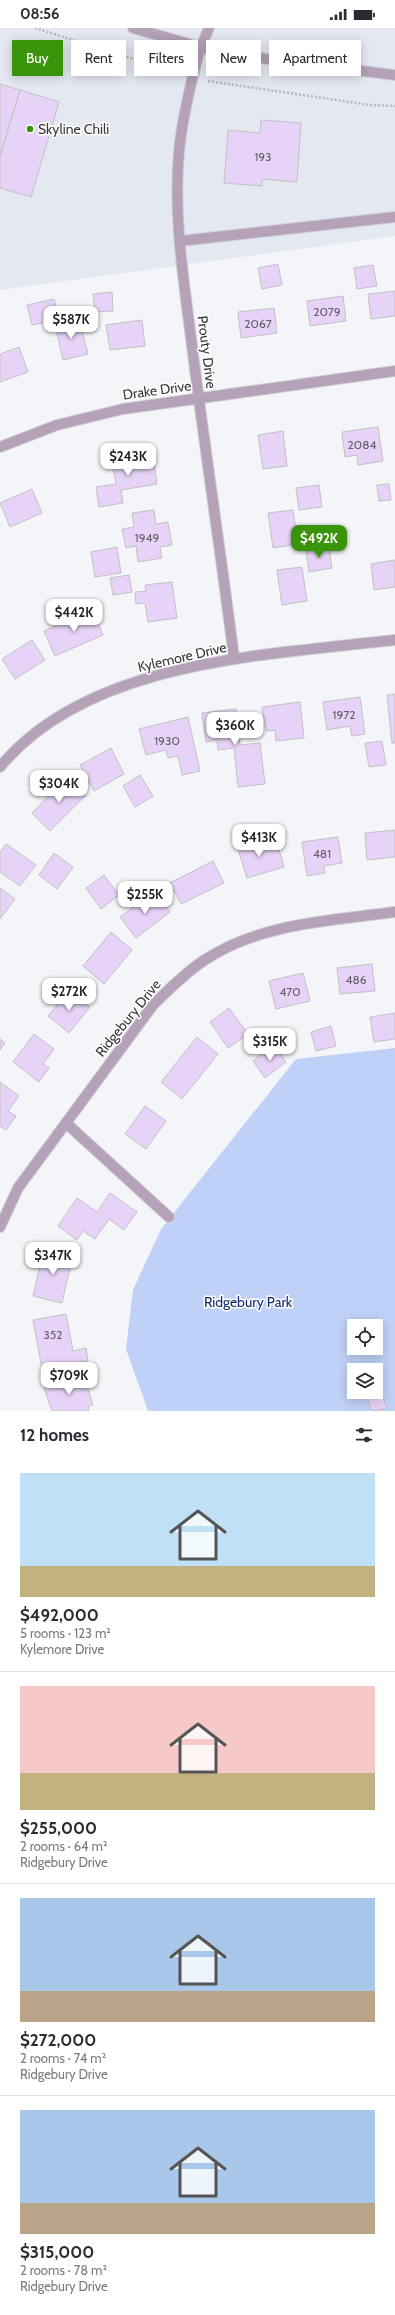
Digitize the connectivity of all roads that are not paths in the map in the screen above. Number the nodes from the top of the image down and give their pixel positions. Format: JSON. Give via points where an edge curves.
{"nodes":[{"id":1,"x":133,"y":28,"type":"edge"},
{"id":2,"x":209,"y":28,"type":"edge"},
{"id":3,"x":200,"y":48,"type":"junction"},
{"id":4,"x":395,"y":75,"type":"edge"},
{"id":5,"x":395,"y":217,"type":"edge"},
{"id":6,"x":180,"y":241,"type":"junction"},
{"id":7,"x":395,"y":371,"type":"edge"},
{"id":8,"x":198,"y":399,"type":"junction"},
{"id":9,"x":0,"y":447,"type":"edge"},
{"id":10,"x":395,"y":640,"type":"edge"},
{"id":11,"x":234,"y":658,"type":"junction"},
{"id":12,"x":0,"y":767,"type":"edge"},
{"id":13,"x":395,"y":912,"type":"edge"},
{"id":14,"x":66,"y":1123,"type":"junction"},
{"id":15,"x":170,"y":1217,"type":"dead end"},
{"id":16,"x":0,"y":1227,"type":"edge"}],
"edges":[{"from":1,"to":3,"type":"street"},
{"from":2,"to":3,"type":"street","name":"Prouty Drive"},
{"from":3,"to":4,"type":"street","via":[[253,58]]},
{"from":3,"to":6,"type":"street","name":"Prouty Drive","via":[[179,151]]},
{"from":5,"to":6,"type":"street"},
{"from":6,"to":8,"type":"street","name":"Prouty Drive"},
{"from":7,"to":8,"type":"street","name":"Drake Drive"},
{"from":8,"to":9,"type":"street","name":"Drake Drive","via":[[103,412],[57,425]]},
{"from":8,"to":11,"type":"street","name":"Prouty Drive"},
{"from":10,"to":11,"type":"street","name":"Kylemore Drive"},
{"from":11,"to":12,"type":"street","name":"Kylemore Drive","via":[[146,678],[113,689],[41,730]]},
{"from":13,"to":14,"type":"street","name":"Ridgebury Drive","via":[[291,926],[266,932],[243,940],[202,962],[176,982],[153,1005]]},
{"from":14,"to":15,"type":"street"},
{"from":14,"to":16,"type":"street","name":"Ridgebury Drive","via":[[18,1188]]}]}
